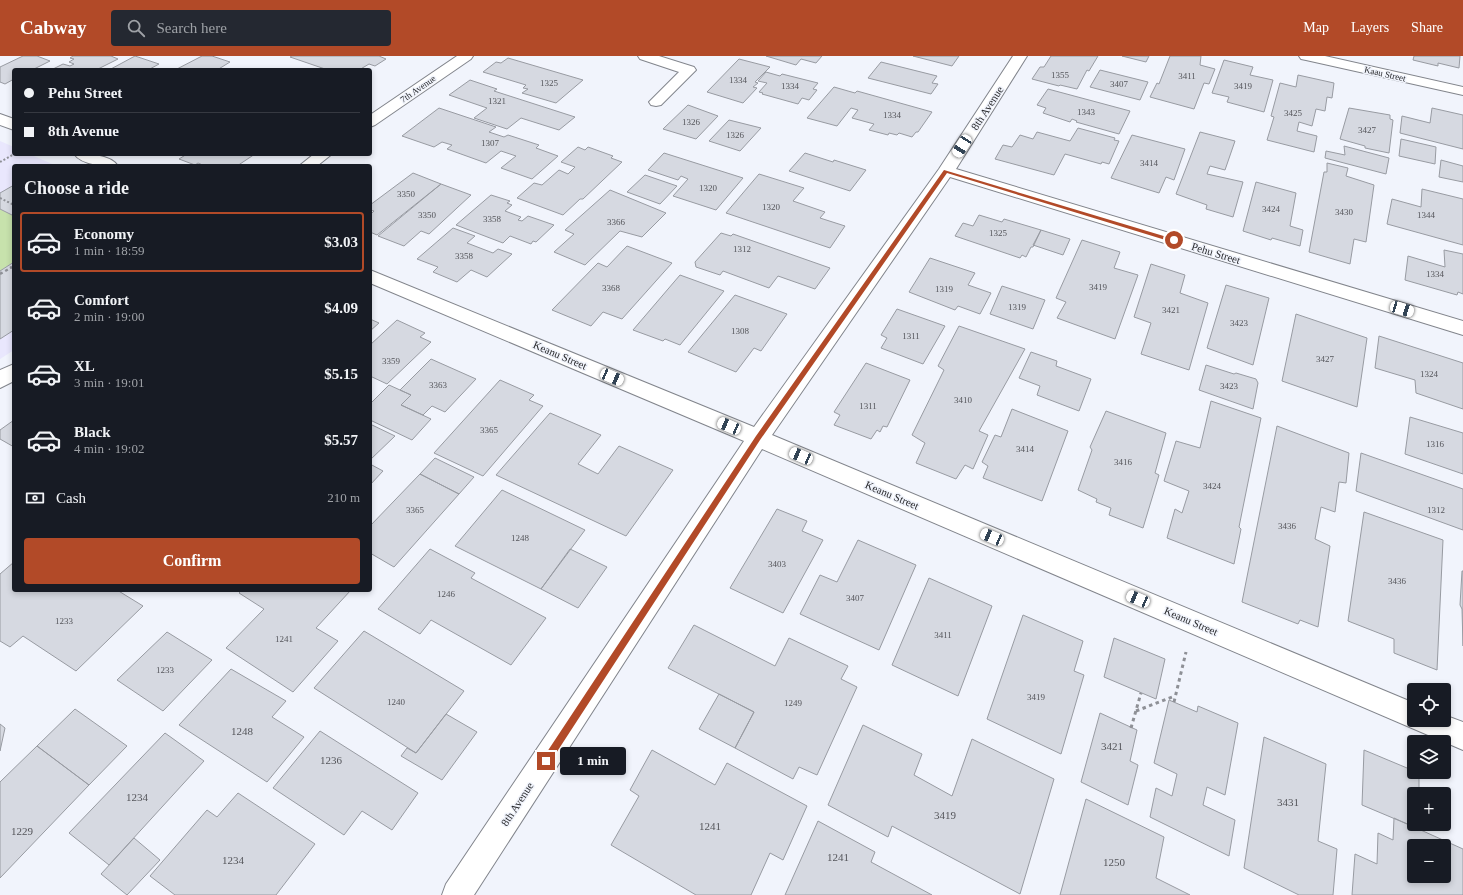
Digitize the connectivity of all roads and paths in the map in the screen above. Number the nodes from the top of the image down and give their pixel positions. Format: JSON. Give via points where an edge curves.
{"nodes":[{"id":1,"x":466,"y":56,"type":"edge"},
{"id":2,"x":646,"y":56,"type":"edge"},
{"id":3,"x":1020,"y":56,"type":"edge"},
{"id":4,"x":1306,"y":56,"type":"edge"},
{"id":5,"x":1463,"y":91,"type":"edge"},
{"id":6,"x":656,"y":102,"type":"dead end"},
{"id":7,"x":0,"y":118,"type":"edge"},
{"id":8,"x":372,"y":121,"type":"edge"},
{"id":9,"x":12,"y":123,"type":"edge"},
{"id":10,"x":12,"y":155,"type":"edge"},
{"id":11,"x":87,"y":156,"type":"edge"},
{"id":12,"x":321,"y":156,"type":"edge"},
{"id":13,"x":0,"y":162,"type":"edge"},
{"id":14,"x":105,"y":164,"type":"edge"},
{"id":15,"x":310,"y":164,"type":"edge"},
{"id":16,"x":946,"y":171,"type":"junction"},
{"id":17,"x":0,"y":198,"type":"edge"},
{"id":18,"x":12,"y":204,"type":"edge"},
{"id":19,"x":12,"y":267,"type":"edge"},
{"id":20,"x":0,"y":274,"type":"edge"},
{"id":21,"x":372,"y":277,"type":"edge"},
{"id":22,"x":1463,"y":328,"type":"edge"},
{"id":23,"x":12,"y":372,"type":"edge"},
{"id":24,"x":0,"y":380,"type":"edge"},
{"id":25,"x":758,"y":438,"type":"junction"},
{"id":26,"x":1187,"y":648,"type":"dead end"},
{"id":27,"x":1141,"y":693,"type":"dead end"},
{"id":28,"x":1176,"y":696,"type":"junction"},
{"id":29,"x":1174,"y":702,"type":"dead end"},
{"id":30,"x":1136,"y":711,"type":"junction"},
{"id":31,"x":1407,"y":713,"type":"edge"},
{"id":32,"x":1441,"y":727,"type":"edge"},
{"id":33,"x":1132,"y":728,"type":"dead end"},
{"id":34,"x":1463,"y":736,"type":"edge"},
{"id":35,"x":457,"y":895,"type":"edge"}],
"edges":[{"from":1,"to":8,"type":"street","name":"7th Avenue"},
{"from":2,"to":6,"type":"street","via":[[689,70]]},
{"from":3,"to":16,"type":"street","name":"8th Avenue"},
{"from":4,"to":5,"type":"street","name":"Kaau Street"},
{"from":7,"to":9,"type":"street"},
{"from":10,"to":13,"type":"path"},
{"from":11,"to":14,"type":"street"},
{"from":12,"to":15,"type":"street"},
{"from":16,"to":22,"type":"street","name":"Pehu Street"},
{"from":16,"to":25,"type":"street","name":"8th Avenue"},
{"from":17,"to":18,"type":"path"},
{"from":19,"to":20,"type":"path"},
{"from":21,"to":25,"type":"street","name":"Keanu Street"},
{"from":23,"to":24,"type":"street"},
{"from":25,"to":31,"type":"street","name":"Keanu Street"},
{"from":25,"to":35,"type":"street","name":"8th Avenue"},
{"from":26,"to":28,"type":"path"},
{"from":27,"to":30,"type":"path"},
{"from":28,"to":29,"type":"path"},
{"from":28,"to":30,"type":"path"},
{"from":30,"to":33,"type":"path"},
{"from":32,"to":34,"type":"street"}]}
